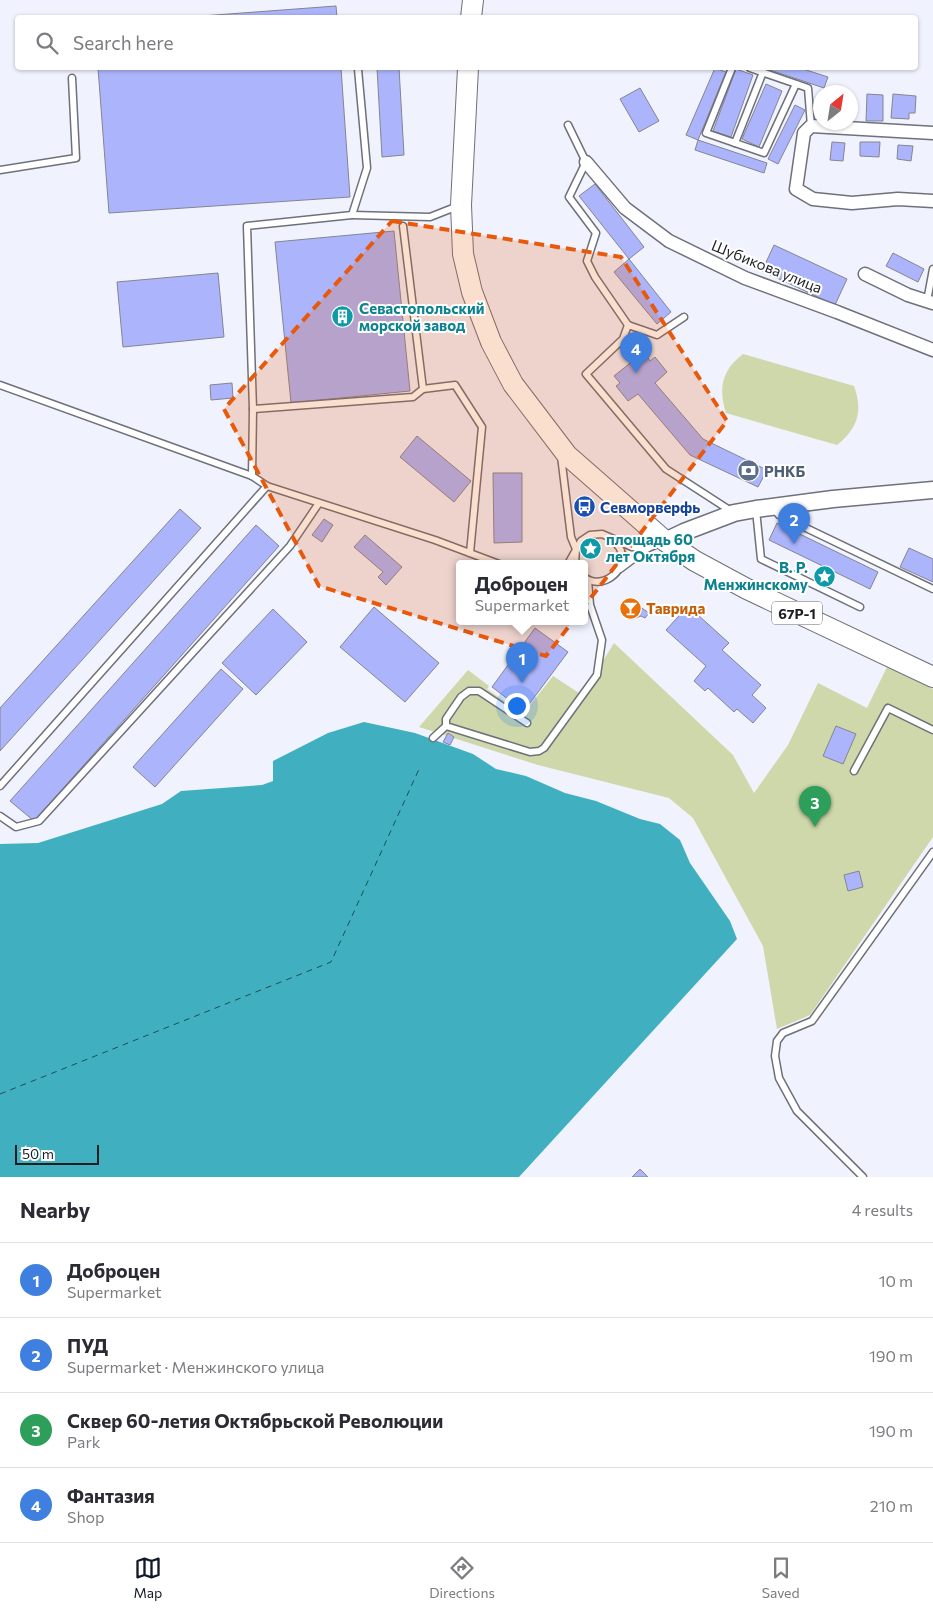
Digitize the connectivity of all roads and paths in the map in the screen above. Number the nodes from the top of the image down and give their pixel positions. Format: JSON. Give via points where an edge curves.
{"nodes":[{"id":1,"x":473,"y":0,"type":"edge"},
{"id":2,"x":471,"y":15,"type":"edge"},
{"id":3,"x":358,"y":70,"type":"edge"},
{"id":4,"x":468,"y":70,"type":"edge"},
{"id":5,"x":731,"y":70,"type":"edge"},
{"id":6,"x":756,"y":70,"type":"edge"},
{"id":7,"x":763,"y":72,"type":"junction"},
{"id":8,"x":72,"y":78,"type":"dead end"},
{"id":9,"x":796,"y":84,"type":"junction"},
{"id":10,"x":568,"y":125,"type":"dead end"},
{"id":11,"x":811,"y":126,"type":"junction"},
{"id":12,"x":933,"y":133,"type":"edge"},
{"id":13,"x":735,"y":144,"type":"junction"},
{"id":14,"x":586,"y":162,"type":"junction"},
{"id":15,"x":0,"y":170,"type":"edge"},
{"id":16,"x":933,"y":201,"type":"edge"},
{"id":17,"x":461,"y":205,"type":"junction"},
{"id":18,"x":352,"y":215,"type":"junction"},
{"id":19,"x":403,"y":226,"type":"dead end"},
{"id":20,"x":933,"y":269,"type":"edge"},
{"id":21,"x":865,"y":274,"type":"dead end"},
{"id":22,"x":930,"y":302,"type":"edge"},
{"id":23,"x":684,"y":317,"type":"dead end"},
{"id":24,"x":628,"y":325,"type":"junction"},
{"id":25,"x":933,"y":350,"type":"edge"},
{"id":26,"x":0,"y":384,"type":"edge"},
{"id":27,"x":423,"y":389,"type":"junction"},
{"id":28,"x":253,"y":409,"type":"junction"},
{"id":29,"x":558,"y":443,"type":"junction"},
{"id":30,"x":252,"y":476,"type":"junction"},
{"id":31,"x":268,"y":486,"type":"junction"},
{"id":32,"x":933,"y":490,"type":"edge"},
{"id":33,"x":319,"y":503,"type":"junction"},
{"id":34,"x":773,"y":506,"type":"junction"},
{"id":35,"x":756,"y":509,"type":"junction"},
{"id":36,"x":734,"y":513,"type":"junction"},
{"id":37,"x":614,"y":540,"type":"junction"},
{"id":38,"x":656,"y":545,"type":"junction"},
{"id":39,"x":576,"y":549,"type":"junction"},
{"id":40,"x":470,"y":553,"type":"junction"},
{"id":41,"x":488,"y":560,"type":"edge"},
{"id":42,"x":570,"y":560,"type":"edge"},
{"id":43,"x":575,"y":560,"type":"edge"},
{"id":44,"x":620,"y":569,"type":"junction"},
{"id":45,"x":588,"y":579,"type":"edge"},
{"id":46,"x":933,"y":589,"type":"edge"},
{"id":47,"x":588,"y":591,"type":"edge"},
{"id":48,"x":860,"y":607,"type":"dead end"},
{"id":49,"x":933,"y":677,"type":"edge"},
{"id":50,"x":527,"y":723,"type":"dead end"},
{"id":51,"x":446,"y":726,"type":"junction"},
{"id":52,"x":933,"y":730,"type":"edge"},
{"id":53,"x":433,"y":738,"type":"dead end"},
{"id":54,"x":854,"y":772,"type":"dead end"},
{"id":55,"x":0,"y":786,"type":"edge"},
{"id":56,"x":0,"y":816,"type":"edge"},
{"id":57,"x":933,"y":852,"type":"edge"},
{"id":58,"x":863,"y":1177,"type":"edge"}],
"edges":[{"from":1,"to":2,"type":"main road"},
{"from":3,"to":18,"type":"lane","via":[[367,168]]},
{"from":4,"to":17,"type":"main road","number":"67Р-1"},
{"from":5,"to":13,"type":"lane","via":[[706,133]]},
{"from":6,"to":7,"type":"lane"},
{"from":7,"to":9,"type":"lane"},
{"from":7,"to":13,"type":"lane"},
{"from":8,"to":15,"type":"lane","via":[[76,158]]},
{"from":9,"to":11,"type":"lane","via":[[808,88]]},
{"from":9,"to":13,"type":"lane","via":[[764,153]]},
{"from":10,"to":14,"type":"lane"},
{"from":11,"to":12,"type":"street"},
{"from":11,"to":16,"type":"street","via":[[804,133],[796,189],[813,199],[852,203],[898,199]]},
{"from":14,"to":24,"type":"lane","via":[[569,197],[596,233],[587,261]]},
{"from":14,"to":25,"type":"street","name":"Шубикова улица","via":[[625,208],[669,241],[745,278]]},
{"from":17,"to":18,"type":"lane","via":[[430,217]]},
{"from":17,"to":29,"type":"main road","number":"67Р-1","via":[[463,254],[472,292],[491,342],[513,384]]},
{"from":18,"to":28,"type":"lane","via":[[247,226]]},
{"from":19,"to":27,"type":"lane"},
{"from":20,"to":22,"type":"lane"},
{"from":21,"to":22,"type":"street"},
{"from":23,"to":24,"type":"lane","via":[[657,335]]},
{"from":24,"to":36,"type":"lane","via":[[624,339],[586,374],[666,469]]},
{"from":26,"to":30,"type":"lane"},
{"from":27,"to":28,"type":"lane","via":[[413,397]]},
{"from":27,"to":40,"type":"lane","via":[[455,385],[482,428]]},
{"from":28,"to":30,"type":"lane"},
{"from":29,"to":38,"type":"main road","number":"67Р-1"},
{"from":29,"to":39,"type":"lane","via":[[571,537]]},
{"from":30,"to":31,"type":"lane"},
{"from":31,"to":33,"type":"lane"},
{"from":31,"to":55,"type":"lane"},
{"from":32,"to":34,"type":"street"},
{"from":33,"to":40,"type":"lane"},
{"from":33,"to":56,"type":"lane","via":[[290,546],[39,821],[16,827]]},
{"from":34,"to":35,"type":"street"},
{"from":34,"to":46,"type":"lane","via":[[779,515]]},
{"from":35,"to":36,"type":"street"},
{"from":35,"to":48,"type":"lane","via":[[761,559]]},
{"from":36,"to":38,"type":"street"},
{"from":37,"to":38,"type":"lane","via":[[632,547]]},
{"from":37,"to":39,"type":"lane","via":[[602,534],[590,536]]},
{"from":37,"to":44,"type":"lane","via":[[621,550]]},
{"from":38,"to":44,"type":"lane"},
{"from":38,"to":49,"type":"main road","number":"67Р-1"},
{"from":39,"to":42,"type":"lane"},
{"from":39,"to":43,"type":"lane"},
{"from":40,"to":41,"type":"lane"},
{"from":44,"to":45,"type":"lane","via":[[600,582]]},
{"from":47,"to":51,"type":"lane","via":[[602,640],[597,675],[544,748],[530,752]]},
{"from":50,"to":51,"type":"lane","via":[[479,691],[469,691],[446,719]]},
{"from":51,"to":53,"type":"lane"},
{"from":52,"to":54,"type":"lane","via":[[888,708]]},
{"from":57,"to":58,"type":"lane","via":[[812,1021],[783,1033],[777,1042],[775,1056],[779,1078],[797,1111]]}]}
